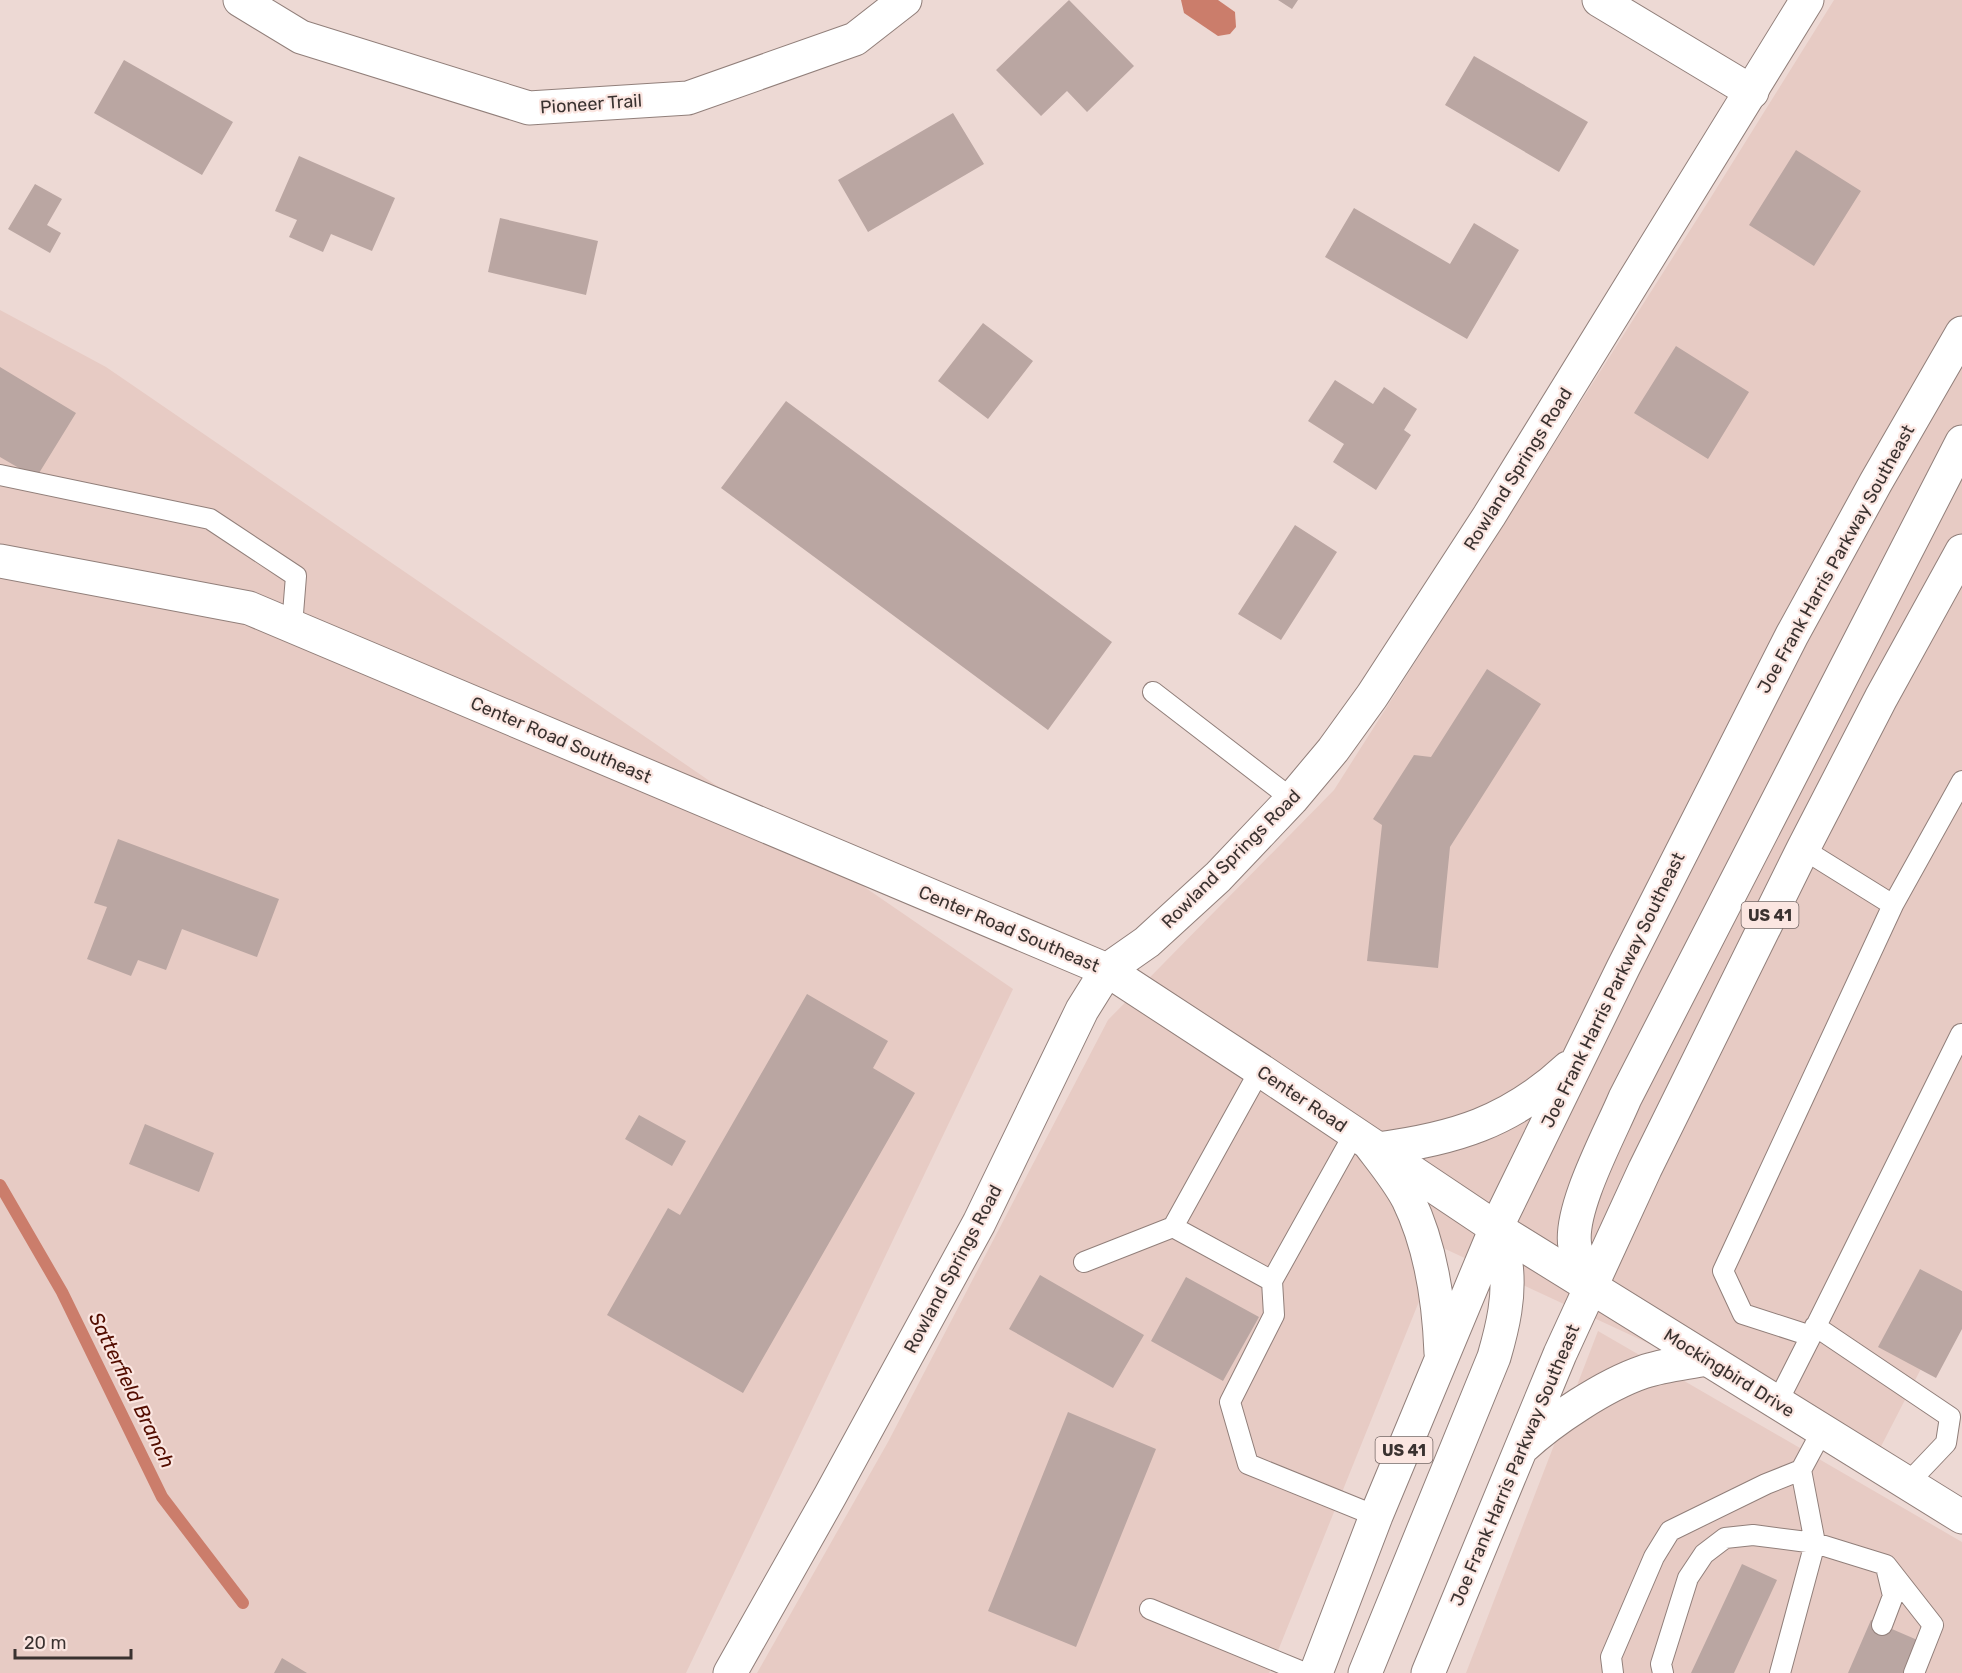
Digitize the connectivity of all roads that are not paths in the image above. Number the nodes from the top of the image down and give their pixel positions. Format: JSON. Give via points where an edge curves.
{"nodes":[{"id":1,"x":240,"y":0,"type":"edge"},
{"id":2,"x":905,"y":0,"type":"edge"},
{"id":3,"x":1599,"y":0,"type":"edge"},
{"id":4,"x":1807,"y":0,"type":"edge"},
{"id":5,"x":1752,"y":92,"type":"junction"},
{"id":6,"x":1962,"y":333,"type":"edge"},
{"id":7,"x":1962,"y":442,"type":"edge"},
{"id":8,"x":0,"y":475,"type":"edge"},
{"id":9,"x":1962,"y":551,"type":"edge"},
{"id":10,"x":0,"y":561,"type":"edge"},
{"id":11,"x":292,"y":627,"type":"junction"},
{"id":12,"x":1153,"y":692,"type":"dead end"},
{"id":13,"x":1962,"y":781,"type":"edge"},
{"id":14,"x":1292,"y":799,"type":"junction"},
{"id":15,"x":1803,"y":849,"type":"junction"},
{"id":16,"x":1893,"y":905,"type":"junction"},
{"id":17,"x":1107,"y":970,"type":"junction"},
{"id":18,"x":1961,"y":1034,"type":"edge"},
{"id":19,"x":1578,"y":1058,"type":"junction"},
{"id":20,"x":1260,"y":1070,"type":"junction"},
{"id":21,"x":1367,"y":1143,"type":"junction"},
{"id":22,"x":1173,"y":1227,"type":"junction"},
{"id":23,"x":1496,"y":1228,"type":"junction"},
{"id":24,"x":1084,"y":1262,"type":"dead end"},
{"id":25,"x":1272,"y":1281,"type":"junction"},
{"id":26,"x":1590,"y":1286,"type":"junction"},
{"id":27,"x":1813,"y":1331,"type":"junction"},
{"id":28,"x":1706,"y":1359,"type":"junction"},
{"id":29,"x":1441,"y":1360,"type":"junction"},
{"id":30,"x":1777,"y":1403,"type":"junction"},
{"id":31,"x":1822,"y":1431,"type":"junction"},
{"id":32,"x":1521,"y":1449,"type":"junction"},
{"id":33,"x":1801,"y":1470,"type":"junction"},
{"id":34,"x":1908,"y":1483,"type":"junction"},
{"id":35,"x":1376,"y":1516,"type":"junction"},
{"id":36,"x":1962,"y":1517,"type":"edge"},
{"id":37,"x":1815,"y":1543,"type":"junction"},
{"id":38,"x":1886,"y":1566,"type":"junction"},
{"id":39,"x":1150,"y":1609,"type":"dead end"},
{"id":40,"x":1882,"y":1625,"type":"dead end"},
{"id":41,"x":730,"y":1673,"type":"edge"},
{"id":42,"x":1305,"y":1673,"type":"edge"},
{"id":43,"x":1316,"y":1673,"type":"edge"},
{"id":44,"x":1365,"y":1673,"type":"edge"},
{"id":45,"x":1428,"y":1673,"type":"edge"},
{"id":46,"x":1612,"y":1673,"type":"edge"},
{"id":47,"x":1663,"y":1673,"type":"edge"},
{"id":48,"x":1780,"y":1673,"type":"edge"},
{"id":49,"x":1914,"y":1673,"type":"edge"}],
"edges":[{"from":1,"to":2,"type":"street","name":"Pioneer Trail","via":[[301,37],[529,108],[688,98],[855,39]]},
{"from":3,"to":5,"type":"street"},
{"from":4,"to":5,"type":"street","name":"Rowland Springs Road"},
{"from":5,"to":14,"type":"street","name":"Rowland Springs Road","via":[[1470,546],[1372,696]]},
{"from":6,"to":19,"type":"street","name":"Joe Frank Harris Parkway Southeast","number":"US 41","via":[[1792,635]]},
{"from":7,"to":26,"type":"street","via":[[1625,1098],[1588,1181],[1578,1211],[1575,1247]]},
{"from":8,"to":11,"type":"lane","via":[[210,519],[296,576]]},
{"from":9,"to":15,"type":"street","name":"Joe Frank Harris Parkway Southeast","number":"US 41"},
{"from":10,"to":11,"type":"street","name":"Center Road Southeast","via":[[249,608]]},
{"from":11,"to":17,"type":"street","name":"Center Road Southeast"},
{"from":12,"to":14,"type":"lane"},
{"from":13,"to":16,"type":"lane"},
{"from":14,"to":17,"type":"street","name":"Rowland Springs Road","via":[[1218,877],[1147,942]]},
{"from":15,"to":16,"type":"lane"},
{"from":15,"to":26,"type":"street","name":"Joe Frank Harris Parkway Southeast","number":"US 41"},
{"from":16,"to":27,"type":"lane","via":[[1723,1271],[1743,1314]]},
{"from":17,"to":20,"type":"street","name":"Center Road"},
{"from":17,"to":41,"type":"street","name":"Rowland Springs Road","via":[[1082,1010],[979,1223]]},
{"from":18,"to":27,"type":"lane"},
{"from":19,"to":21,"type":"street","via":[[1528,1100],[1479,1126],[1424,1142]]},
{"from":19,"to":23,"type":"street","name":"Joe Frank Harris Parkway Southeast","number":"US 41"},
{"from":20,"to":21,"type":"street","name":"Center Road"},
{"from":20,"to":22,"type":"lane"},
{"from":21,"to":23,"type":"street","name":"Center Road"},
{"from":21,"to":25,"type":"lane"},
{"from":21,"to":29,"type":"street","via":[[1408,1199],[1421,1231],[1437,1302]]},
{"from":22,"to":24,"type":"lane"},
{"from":22,"to":25,"type":"lane"},
{"from":23,"to":26,"type":"street","name":"Mockingbird Drive"},
{"from":23,"to":29,"type":"street","name":"Joe Frank Harris Parkway Southeast","number":"US 41"},
{"from":23,"to":44,"type":"street","via":[[1506,1263],[1507,1296],[1494,1357]]},
{"from":25,"to":35,"type":"lane","via":[[1275,1315],[1230,1402],[1248,1464]]},
{"from":26,"to":28,"type":"street","name":"Mockingbird Drive"},
{"from":26,"to":32,"type":"street","name":"Joe Frank Harris Parkway Southeast","number":"US 41"},
{"from":27,"to":30,"type":"lane"},
{"from":27,"to":34,"type":"lane","via":[[1950,1417],[1946,1443]]},
{"from":28,"to":30,"type":"street","name":"Mockingbird Drive"},
{"from":28,"to":32,"type":"street","via":[[1643,1372],[1614,1385],[1556,1421]]},
{"from":29,"to":35,"type":"street","name":"Joe Frank Harris Parkway Southeast","number":"US 41"},
{"from":30,"to":31,"type":"street","name":"Mockingbird Drive"},
{"from":31,"to":33,"type":"lane"},
{"from":31,"to":34,"type":"street","name":"Mockingbird Drive"},
{"from":32,"to":45,"type":"street","name":"Joe Frank Harris Parkway Southeast","number":"US 41"},
{"from":33,"to":37,"type":"lane"},
{"from":33,"to":46,"type":"lane","via":[[1670,1531],[1654,1557],[1611,1658]]},
{"from":34,"to":36,"type":"street","name":"Mockingbird Drive"},
{"from":35,"to":43,"type":"street","name":"Joe Frank Harris Parkway Southeast","number":"US 41"},
{"from":37,"to":38,"type":"lane"},
{"from":37,"to":47,"type":"lane","via":[[1753,1535],[1725,1538],[1704,1554],[1688,1578],[1661,1664]]},
{"from":37,"to":48,"type":"lane"},
{"from":38,"to":40,"type":"lane","via":[[1893,1596]]},
{"from":38,"to":49,"type":"lane","via":[[1933,1625]]},
{"from":39,"to":42,"type":"lane"}]}
